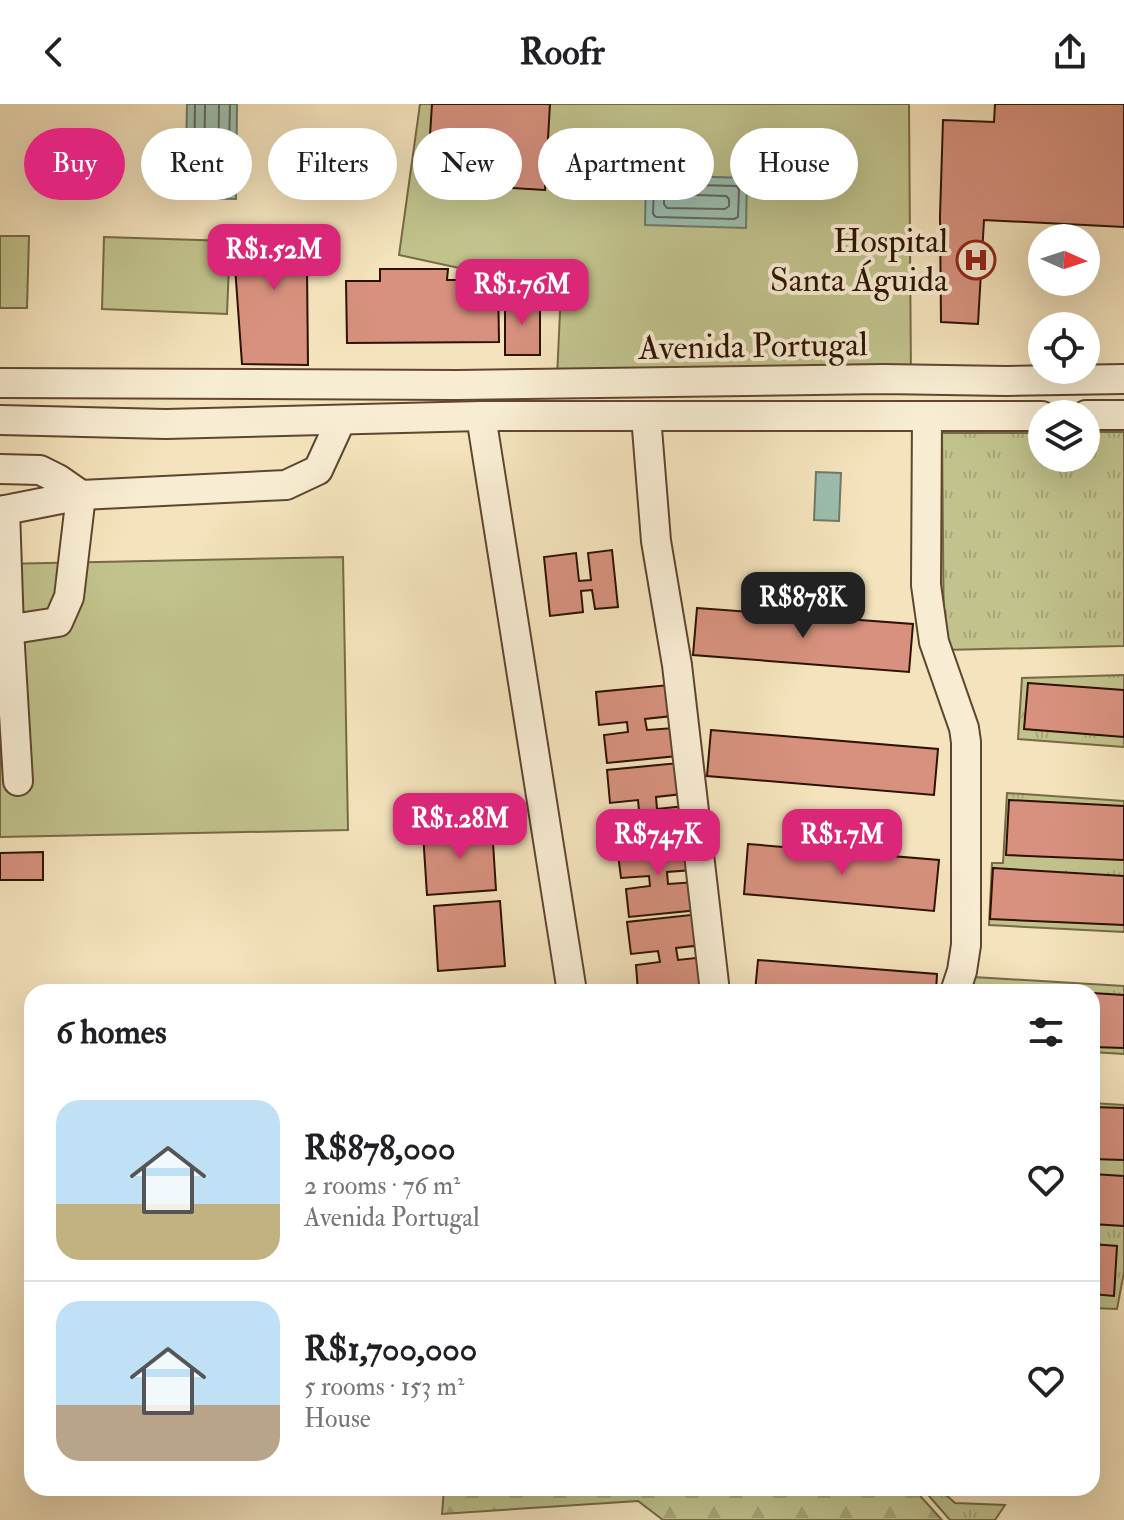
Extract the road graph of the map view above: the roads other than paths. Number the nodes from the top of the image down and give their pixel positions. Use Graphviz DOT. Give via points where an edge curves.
graph roads {
  1 [pos="1124,379"];
  2 [pos="0,383"];
  3 [pos="1100,415"];
  4 [pos="1124,415"];
  5 [pos="481,416"];
  6 [pos="646,416"];
  7 [pos="927,416"];
  8 [pos="1028,416"];
  9 [pos="0,420"];
  10 [pos="341,420"];
  11 [pos="0,469"];
  12 [pos="81,495"];
  13 [pos="3,510"];
  14 [pos="4,631"];
  15 [pos="18,781"];
  16 [pos="571,984"];
  17 [pos="714,984"];
  18 [pos="957,984"];
  1 -- 2 [label="street, Avenida Portugal"];
  3 -- 4 [label="street"];
  5 -- 6 [label="street, Avenida Portugal"];
  5 -- 10 [label="street, Avenida Portugal"];
  5 -- 16 [label="street"];
  6 -- 7 [label="street, Avenida Portugal"];
  6 -- 17 [label="street" via="656,541 677,665"];
  7 -- 8 [label="street, Avenida Portugal"];
  7 -- 18 [label="street" via="926,585 934,642 966,742 966,954"];
  9 -- 10 [label="street, Avenida Portugal"];
  10 -- 12 [label="street" via="318,470 286,485"];
  11 -- 12 [label="street" via="40,470"];
  12 -- 13 [label="street"];
  12 -- 14 [label="street" via="69,597 58,622"];
  13 -- 14 [label="street"];
  14 -- 15 [label="street"];
}
